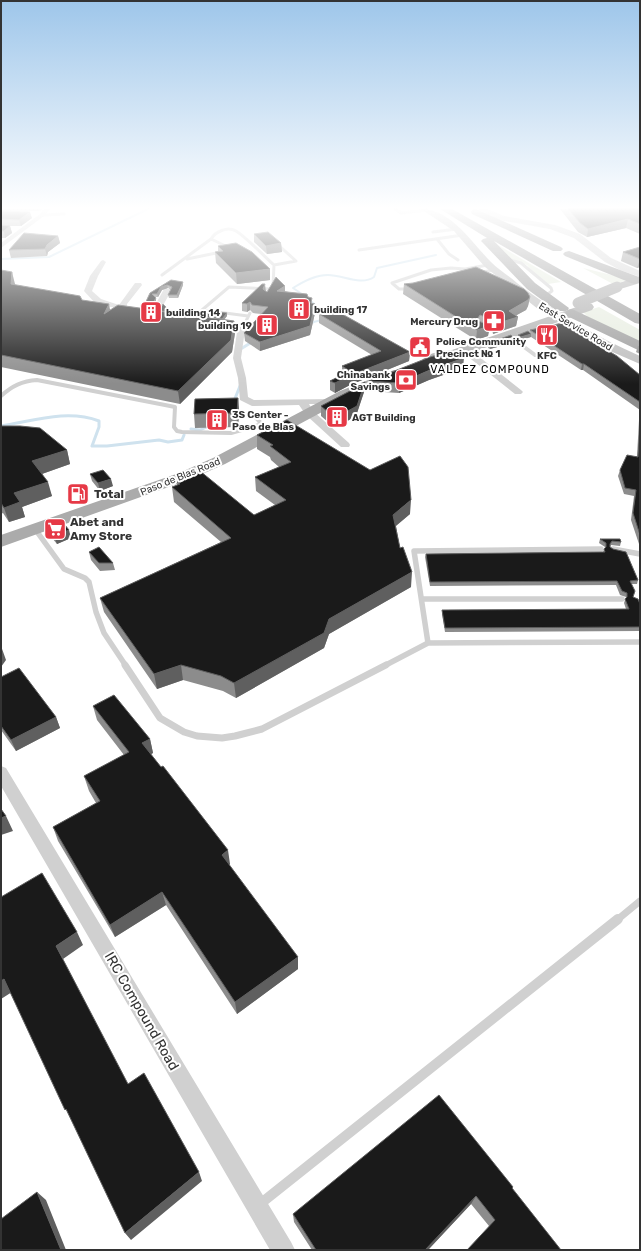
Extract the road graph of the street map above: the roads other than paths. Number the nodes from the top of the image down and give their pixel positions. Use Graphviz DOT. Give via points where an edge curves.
graph roads {
  1 [pos="100,267"];
  2 [pos="173,267"];
  3 [pos="274,267"];
  4 [pos="512,267"];
  5 [pos="548,267"];
  6 [pos="570,267"];
  7 [pos="605,267"];
  8 [pos="622,267"];
  9 [pos="491,268"];
  10 [pos="267,269"];
  11 [pos="273,272"];
  12 [pos="475,273"];
  13 [pos="162,275"];
  14 [pos="639,280"];
  15 [pos="138,285"];
  16 [pos="412,289"];
  17 [pos="167,291"];
  18 [pos="640,307"];
  19 [pos="568,310"];
  20 [pos="120,311"];
  21 [pos="152,318"];
  22 [pos="163,319"];
  23 [pos="640,320"];
  24 [pos="210,325"];
  25 [pos="241,330"];
  26 [pos="606,331"];
  27 [pos="508,335"];
  28 [pos="588,335"];
  29 [pos="465,350"];
  30 [pos="441,355"];
  31 [pos="535,355"];
  32 [pos="638,358"];
  33 [pos="420,364"];
  34 [pos="405,369"];
  35 [pos="518,392"];
  36 [pos="1,396"];
  37 [pos="306,407"];
  38 [pos="252,414"];
  39 [pos="345,445"];
  40 [pos="35,529"];
  41 [pos="1,541"];
  42 [pos="601,549"];
  43 [pos="613,549"];
  44 [pos="640,554"];
  45 [pos="422,599"];
  46 [pos="622,599"];
  47 [pos="640,642"];
  48 [pos="428,643"];
  49 [pos="1,772"];
  50 [pos="640,901"];
  51 [pos="257,1206"];
  52 [pos="282,1250"];
  1 -- 20 [label="street" via="88,291 98,301"];
  2 -- 13 [label="lane"];
  3 -- 11 [label="lane"];
  4 -- 19 [label="highway" via="531,286"];
  5 -- 23 [label="highway"];
  6 -- 18 [label="highway"];
  7 -- 14 [label="highway"];
  8 -- 14 [label="street"];
  9 -- 12 [label="lane"];
  9 -- 16 [label="lane" via="431,270 392,283 399,289"];
  9 -- 19 [label="main road, East Service Road"];
  10 -- 11 [label="lane"];
  11 -- 25 [label="lane" via="275,280 270,291 229,287 202,310 249,315"];
  14 -- 19 [label="main road"];
  15 -- 20 [label="street"];
  17 -- 21 [label="street"];
  19 -- 26 [label="highway"];
  19 -- 27 [label="main road"];
  19 -- 28 [label="main road, East Service Road"];
  19 -- 30 [label="main road" via="451,348"];
  20 -- 21 [label="street"];
  21 -- 22 [label="street"];
  24 -- 25 [label="street"];
  25 -- 37 [label="street" via="237,358 243,398 252,403"];
  26 -- 28 [label="main road" via="594,331"];
  26 -- 32 [label="highway"];
  27 -- 29 [label="main road"];
  27 -- 31 [label="lane"];
  28 -- 32 [label="main road, East Service Road"];
  29 -- 30 [label="main road"];
  29 -- 35 [label="street"];
  30 -- 33 [label="main road"];
  34 -- 37 [label="main road, Paso de Blas Road" via="332,401"];
  36 -- 38 [label="lane" via="18,382 37,380 165,405 175,407 174,427 182,432 231,433 259,424 258,418"];
  37 -- 39 [label="street"];
  37 -- 40 [label="main road, Paso de Blas Road" via="219,462"];
  40 -- 41 [label="main road, Paso de Blas Road"];
  40 -- 48 [label="lane" via="64,569 89,582 104,633 160,718 172,728 187,735 212,738 240,736 262,729"];
  42 -- 45 [label="lane" via="414,551"];
  43 -- 44 [label="lane"];
  45 -- 46 [label="lane"];
  45 -- 48 [label="lane"];
  47 -- 48 [label="lane"];
  49 -- 51 [label="street, IRC Compound Road"];
  50 -- 51 [label="lane"];
  51 -- 52 [label="street, IRC Compound Road"];
}
